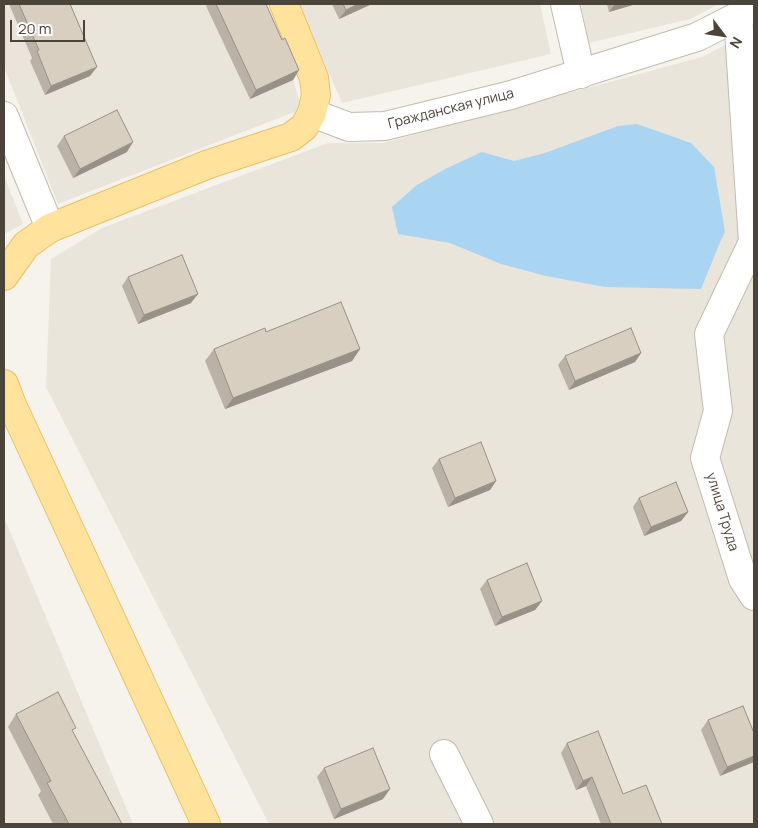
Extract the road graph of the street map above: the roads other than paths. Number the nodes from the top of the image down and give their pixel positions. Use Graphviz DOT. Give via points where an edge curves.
graph roads {
  1 [pos="284,4"];
  2 [pos="565,4"];
  3 [pos="746,12"];
  4 [pos="581,74"];
  5 [pos="312,113"];
  6 [pos="4,116"];
  7 [pos="50,228"];
  8 [pos="4,276"];
  9 [pos="4,384"];
  10 [pos="754,596"];
  11 [pos="444,754"];
  12 [pos="206,824"];
  13 [pos="479,824"];
  1 -- 5 [label="main road" via="314,78 316,95"];
  2 -- 4 [label="street"];
  3 -- 4 [label="street, Гражданская улица" via="697,38"];
  3 -- 10 [label="street, улица Труда" via="754,242 709,334 718,411 706,458 743,579"];
  4 -- 5 [label="street, Гражданская улица" via="385,126 350,127"];
  5 -- 7 [label="main road" via="304,127 291,137 209,164"];
  6 -- 7 [label="street"];
  7 -- 8 [label="main road" via="26,245"];
  9 -- 12 [label="main road"];
  11 -- 13 [label="street"];
}
